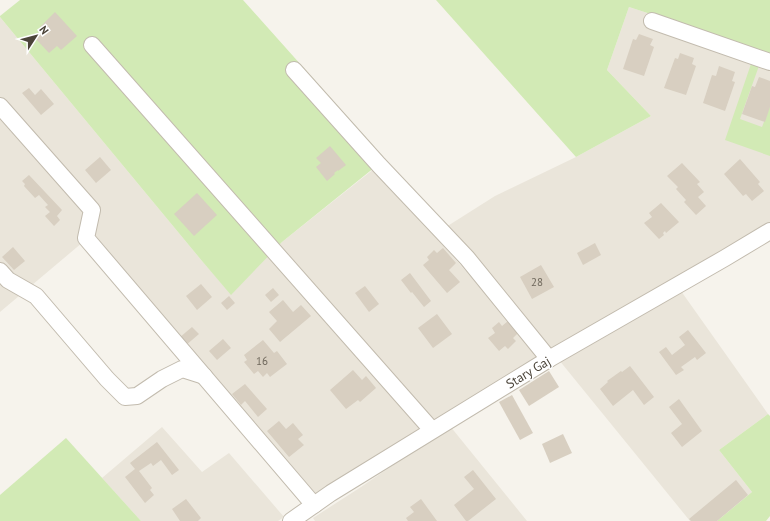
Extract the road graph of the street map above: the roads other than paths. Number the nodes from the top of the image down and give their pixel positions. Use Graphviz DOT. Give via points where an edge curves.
graph roads {
  1 [pos="652,21"];
  2 [pos="92,45"];
  3 [pos="770,62"];
  4 [pos="294,70"];
  5 [pos="0,106"];
  6 [pos="770,232"];
  7 [pos="0,271"];
  8 [pos="549,359"];
  9 [pos="204,376"];
  10 [pos="432,430"];
  11 [pos="314,505"];
  12 [pos="291,521"];
  1 -- 3 [label="street"];
  2 -- 10 [label="street"];
  4 -- 8 [label="street" via="467,258"];
  5 -- 9 [label="street" via="92,210 86,238"];
  6 -- 8 [label="street, Stary Gaj"];
  7 -- 9 [label="street" via="8,280 36,296 125,397 137,396 182,369"];
  8 -- 10 [label="street, Stary Gaj"];
  9 -- 11 [label="street"];
  10 -- 11 [label="street, Stary Gaj"];
  11 -- 12 [label="street, Stary Gaj"];
}
